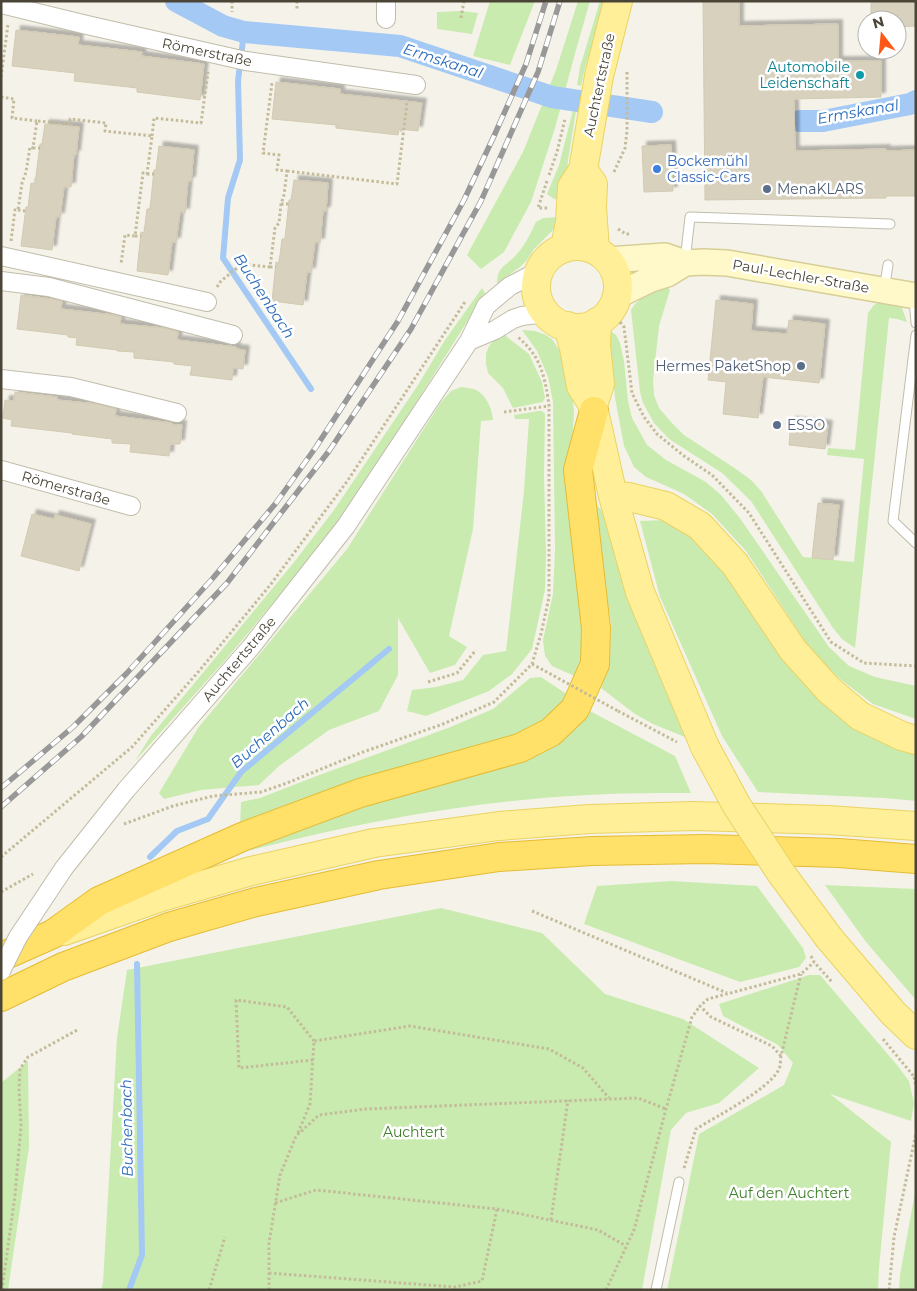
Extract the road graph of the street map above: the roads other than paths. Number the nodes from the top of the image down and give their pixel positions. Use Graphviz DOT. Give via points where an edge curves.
graph roads {
  1 [pos="618,1"];
  2 [pos="6,5"];
  3 [pos="416,85"];
  4 [pos="583,170"];
  5 [pos="890,224"];
  6 [pos="565,248"];
  7 [pos="602,255"];
  8 [pos="5,256"];
  9 [pos="685,263"];
  10 [pos="888,265"];
  11 [pos="539,271"];
  12 [pos="1,281"];
  13 [pos="884,290"];
  14 [pos="915,296"];
  15 [pos="207,302"];
  16 [pos="608,310"];
  17 [pos="557,320"];
  18 [pos="916,323"];
  19 [pos="233,335"];
  20 [pos="916,335"];
  21 [pos="469,341"];
  22 [pos="1,379"];
  23 [pos="593,408"];
  24 [pos="177,414"];
  25 [pos="1,470"];
  26 [pos="613,496"];
  27 [pos="131,506"];
  28 [pos="916,543"];
  29 [pos="916,740"];
  30 [pos="916,826"];
  31 [pos="916,859"];
  32 [pos="53,934"];
  33 [pos="1,957"];
  34 [pos="1,971"];
  35 [pos="1,997"];
  36 [pos="916,1035"];
  37 [pos="679,1182"];
  38 [pos="656,1290"];
  1 -- 4 [label="main road, Auchtertstraße" via="599,76 579,117"];
  2 -- 3 [label="street, Römerstraße" via="239,60"];
  4 -- 6 [label="main road, Auchtertstraße" via="572,187"];
  4 -- 7 [label="main road" via="593,184 592,207"];
  5 -- 9 [label="lane" via="690,217"];
  6 -- 7 [label="main road" via="580,246"];
  6 -- 11 [label="main road" via="550,256"];
  7 -- 9 [label="street, Paul-Lechler-Straße" via="665,256"];
  7 -- 16 [label="main road" via="615,271 618,284"];
  8 -- 15 [label="street"];
  9 -- 13 [label="street, Paul-Lechler-Straße" via="726,263"];
  9 -- 16 [label="street, Paul-Lechler-Straße" via="652,279"];
  10 -- 13 [label="lane"];
  11 -- 17 [label="main road" via="537,296 542,308"];
  11 -- 21 [label="street, Auchtertstraße" via="510,286 486,306"];
  12 -- 19 [label="street" via="49,287"];
  13 -- 14 [label="street, Paul-Lechler-Straße"];
  14 -- 18 [label="lane"];
  16 -- 17 [label="main road" via="586,326"];
  16 -- 23 [label="main road" via="596,345 600,384"];
  17 -- 21 [label="street" via="522,316"];
  17 -- 23 [label="main road" via="574,348 581,386"];
  20 -- 28 [label="lane" via="893,521"];
  21 -- 34 [label="street, Auchtertstraße, bridge" via="346,526 251,648 126,790 64,868 18,937"];
  22 -- 24 [label="street" via="72,387"];
  23 -- 26 [label="main road"];
  23 -- 32 [label="highway" via="578,470 596,628 595,664 575,709 551,732 520,748 360,793 242,837 99,901"];
  25 -- 27 [label="street, Römerstraße"];
  26 -- 29 [label="main road" via="666,506 700,526 735,564 793,650 829,690 860,716"];
  26 -- 36 [label="main road, bridge" via="640,592 693,746 829,938"];
  30 -- 32 [label="main road" via="693,816 498,826 374,843 251,871 161,896"];
  31 -- 35 [label="highway" via="705,849 592,851 499,857 379,875 256,902 169,927 63,968"];
  32 -- 33 [label="highway"];
  37 -- 38 [label="lane"];
}
